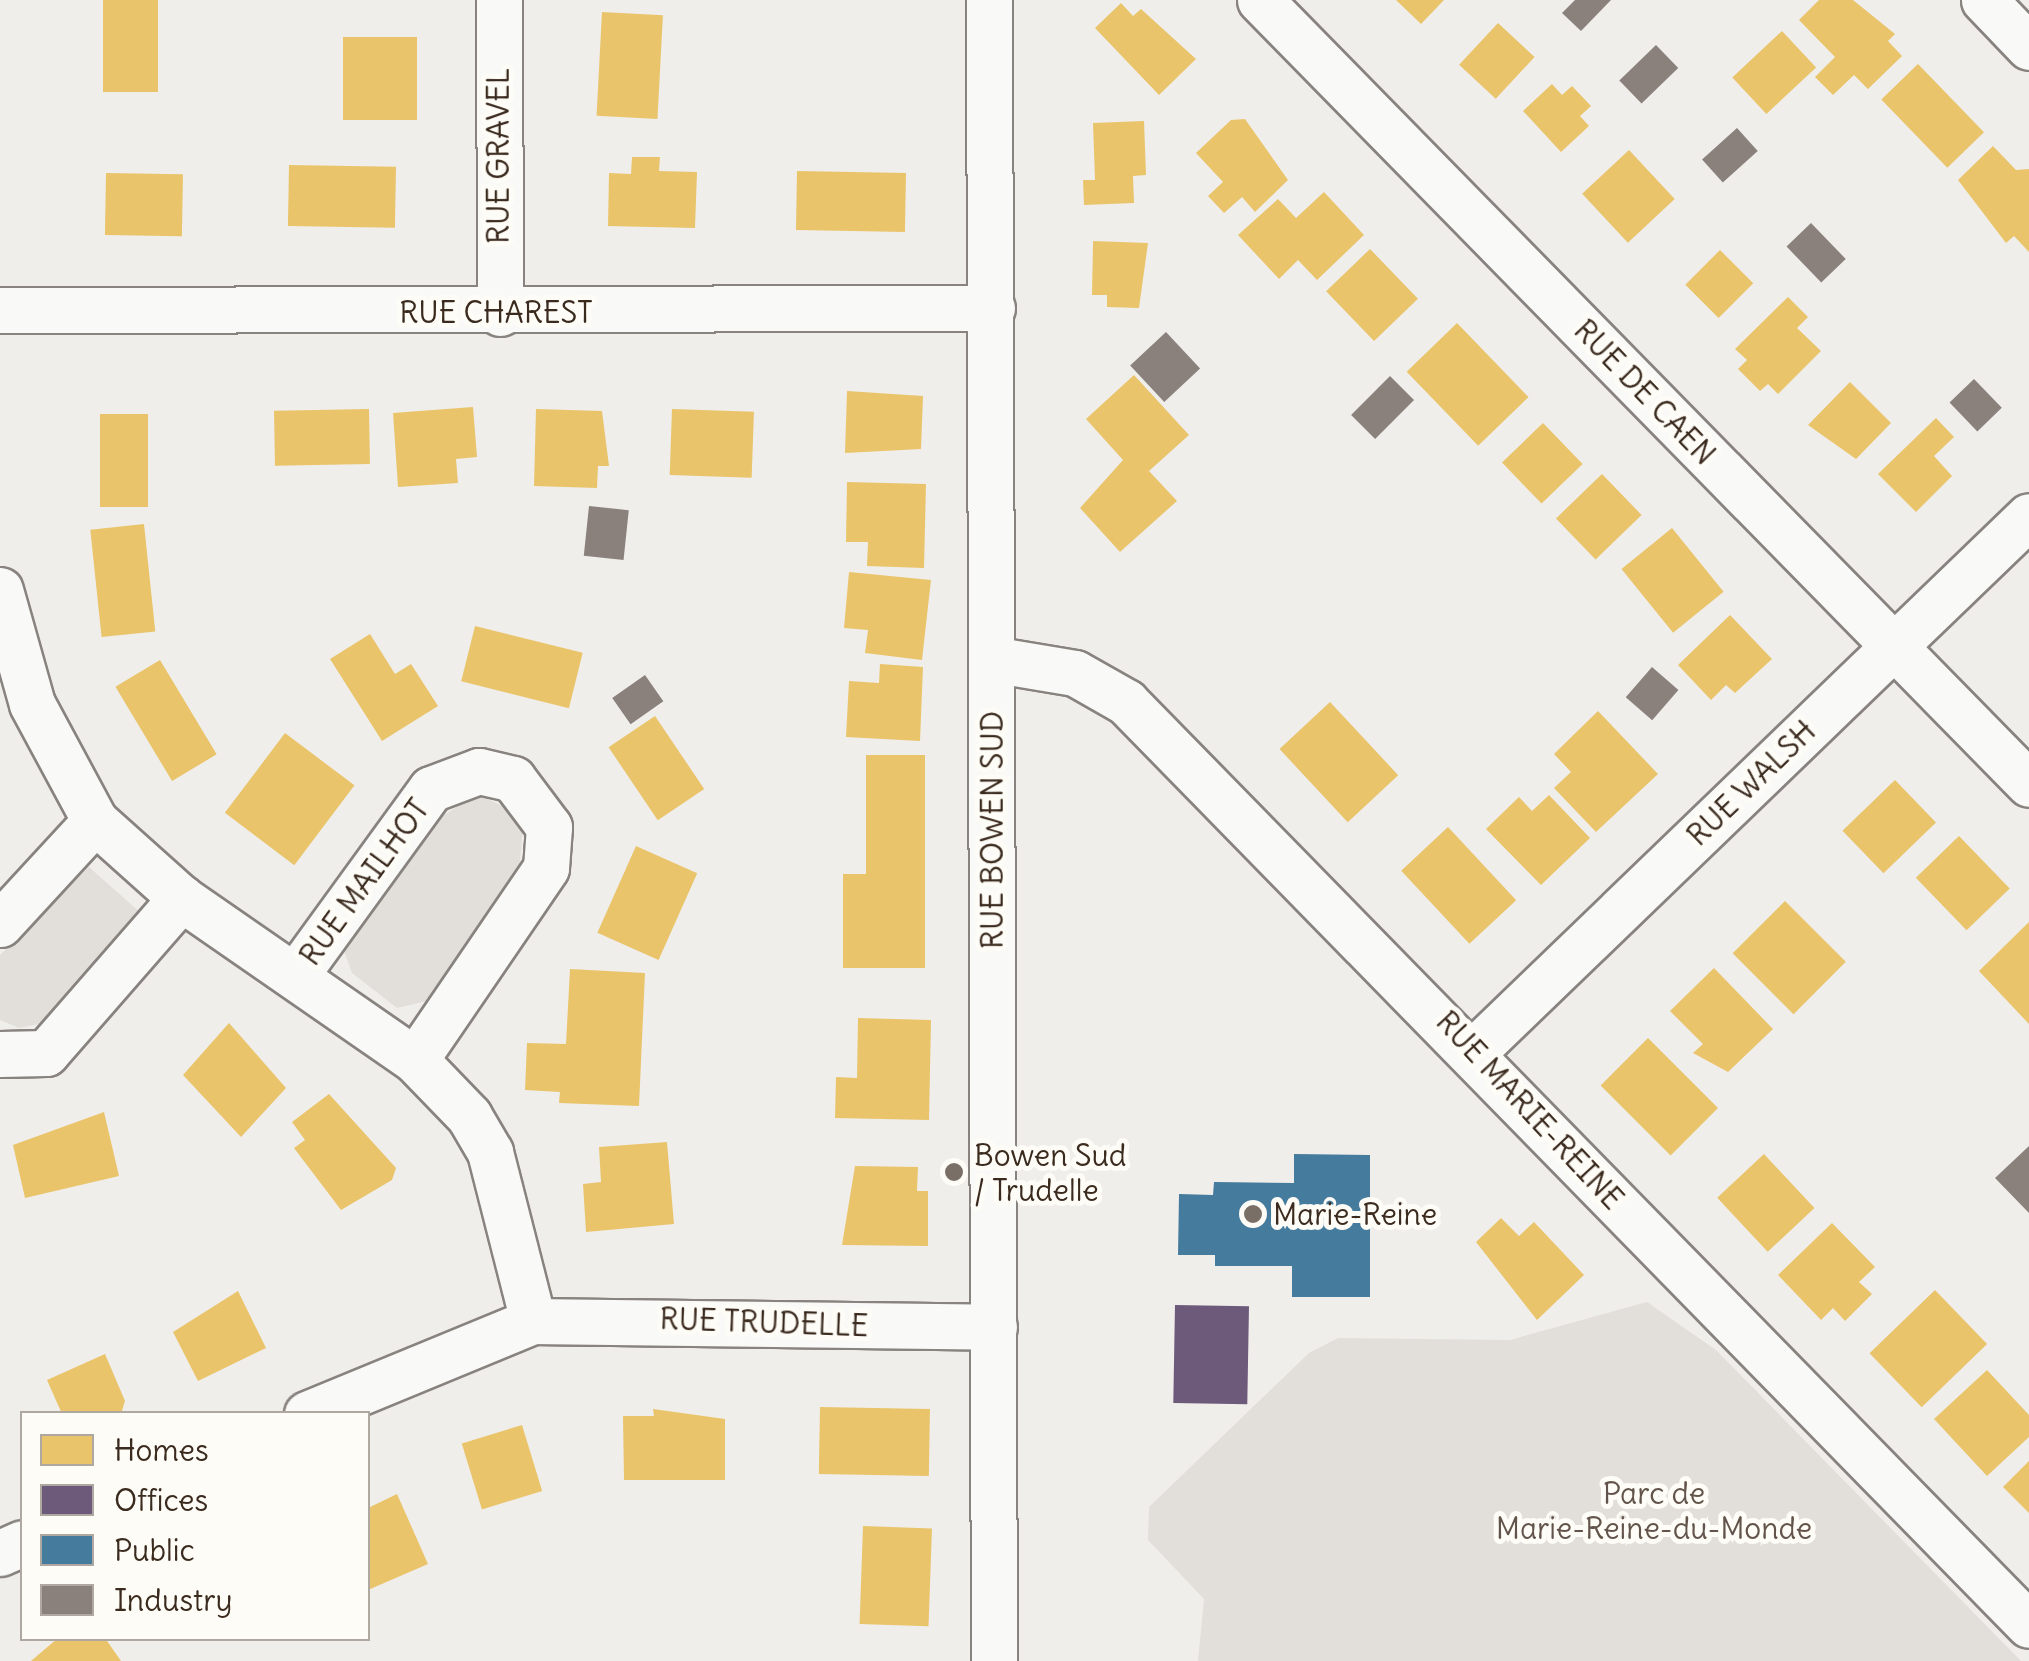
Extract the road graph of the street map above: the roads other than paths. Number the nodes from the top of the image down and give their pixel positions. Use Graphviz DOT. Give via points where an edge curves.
graph roads {
  1 [pos="499,0"];
  2 [pos="989,0"];
  3 [pos="1260,0"];
  4 [pos="1984,0"];
  5 [pos="2029,48"];
  6 [pos="992,308"];
  7 [pos="0,310"];
  8 [pos="500,312"];
  9 [pos="2029,516"];
  10 [pos="0,590"];
  11 [pos="1892,645"];
  12 [pos="991,659"];
  13 [pos="2029,784"];
  14 [pos="94,821"];
  15 [pos="181,898"];
  16 [pos="0,924"];
  17 [pos="294,976"];
  18 [pos="1474,1052"];
  19 [pos="0,1054"];
  20 [pos="415,1060"];
  21 [pos="534,1321"];
  22 [pos="994,1327"];
  23 [pos="314,1411"];
  24 [pos="2029,1625"];
  25 [pos="994,1661"];
  1 -- 8 [label="street, RUE GRAVEL"];
  2 -- 6 [label="street, RUE BOWEN SUD"];
  3 -- 11 [label="street, RUE DE CAEN"];
  4 -- 5 [label="street"];
  6 -- 8 [label="street, RUE CHAREST"];
  6 -- 12 [label="street, RUE BOWEN SUD"];
  7 -- 8 [label="street, RUE CHAREST"];
  9 -- 11 [label="street, RUE WALSH"];
  10 -- 14 [label="street, RUE MAILHOT" via="32,704"];
  11 -- 13 [label="street, RUE DE CAEN"];
  11 -- 18 [label="street, RUE WALSH"];
  12 -- 18 [label="street, RUE MARIE-REINE" via="1075,673 1126,702"];
  12 -- 22 [label="street, RUE BOWEN SUD"];
  14 -- 15 [label="street, RUE MAILHOT"];
  14 -- 16 [label="street"];
  15 -- 17 [label="street, RUE MAILHOT"];
  15 -- 19 [label="street" via="46,1053"];
  17 -- 20 [label="street, RUE MAILHOT"];
  17 -- 20 [label="street, RUE MAILHOT" via="431,789 479,771 513,780 549,827 546,868"];
  18 -- 24 [label="street, RUE MARIE-REINE"];
  20 -- 21 [label="street, RUE MAILHOT" via="490,1152"];
  21 -- 22 [label="street, RUE TRUDELLE"];
  21 -- 23 [label="street"];
  22 -- 25 [label="street, RUE BOWEN SUD"];
}
